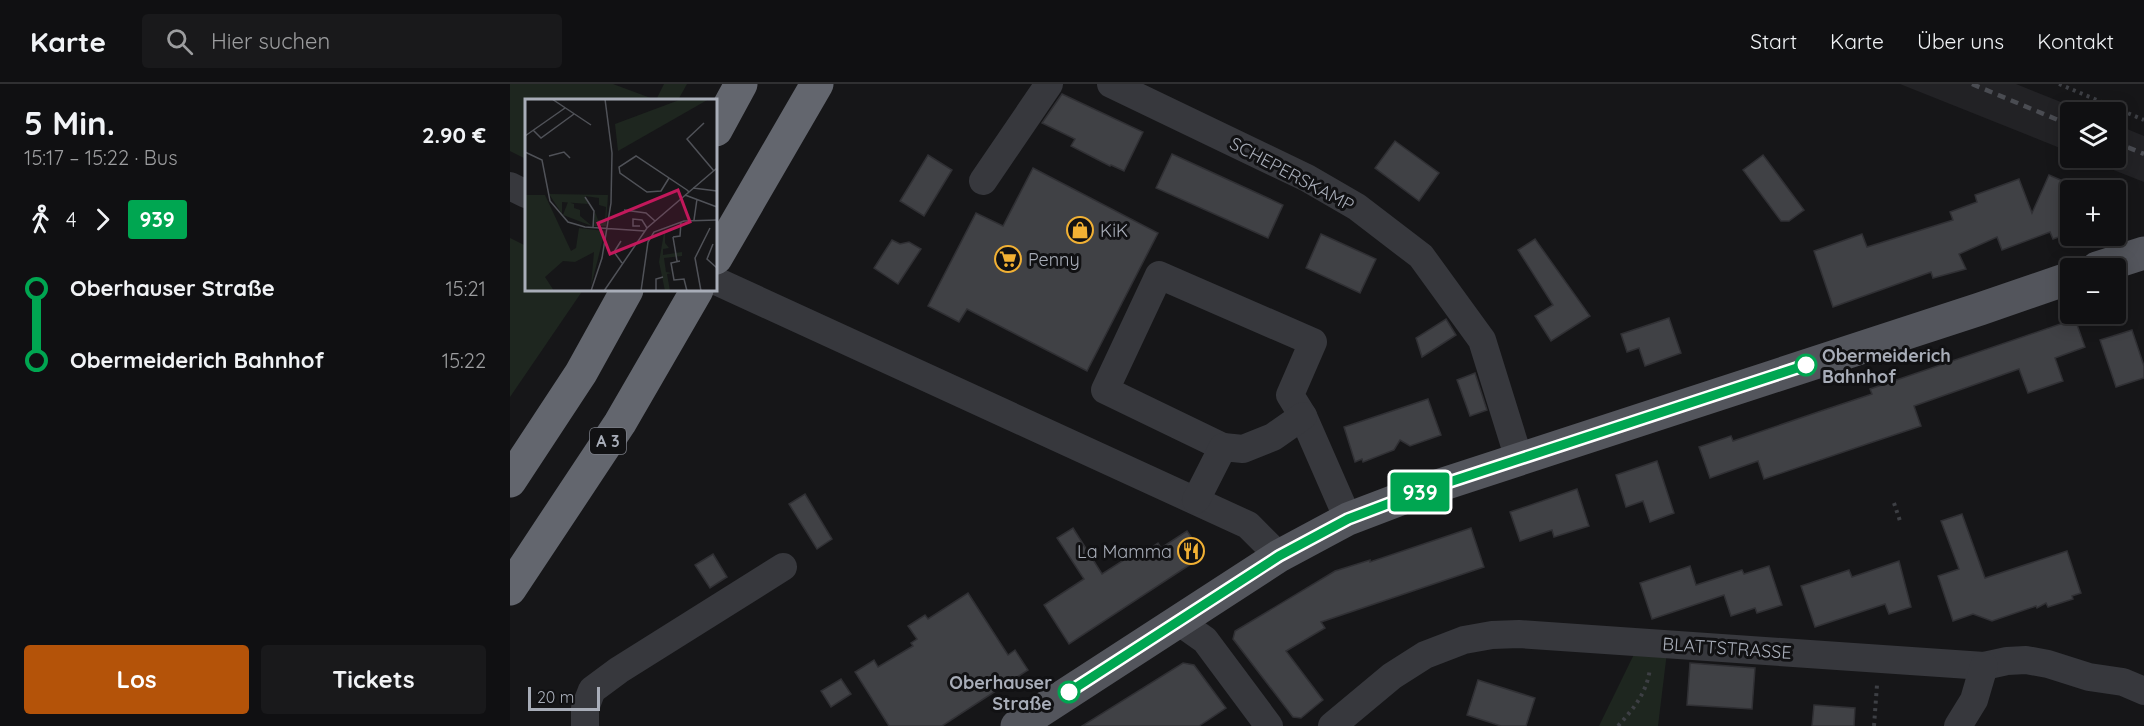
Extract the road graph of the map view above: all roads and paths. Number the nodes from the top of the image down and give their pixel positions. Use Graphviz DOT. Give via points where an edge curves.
graph roads {
  1 [pos="741,84"];
  2 [pos="817,84"];
  3 [pos="1048,84"];
  4 [pos="1111,84"];
  5 [pos="2059,84"];
  6 [pos="2144,120"];
  7 [pos="717,128"];
  8 [pos="983,181"];
  9 [pos="510,186"];
  10 [pos="525,194"];
  11 [pos="2144,253"];
  12 [pos="717,256"];
  13 [pos="2126,259"];
  14 [pos="717,281"];
  15 [pos="2060,281"];
  16 [pos="626,291"];
  17 [pos="696,291"];
  18 [pos="1303,416"];
  19 [pos="1223,447"];
  20 [pos="1519,459"];
  21 [pos="510,481"];
  22 [pos="1196,500"];
  23 [pos="1894,503"];
  24 [pos="1348,519"];
  25 [pos="1900,521"];
  26 [pos="1279,556"];
  27 [pos="783,567"];
  28 [pos="510,589"];
  29 [pos="1178,621"];
  30 [pos="1651,643"];
  31 [pos="1880,659"];
  32 [pos="1984,666"];
  33 [pos="2144,692"];
  34 [pos="585,726"];
  35 [pos="1017,726"];
  36 [pos="1269,726"];
  37 [pos="1332,726"];
  38 [pos="1618,726"];
  39 [pos="1874,726"];
  40 [pos="1958,726"];
  1 -- 7 [label="highway"];
  2 -- 12 [label="highway"];
  3 -- 8 [label="street"];
  4 -- 20 [label="street, SCHEPERSKAMP" via="1306,178 1357,207 1420,256 1482,340"];
  5 -- 6 [label="path"];
  9 -- 10 [label="street"];
  11 -- 13 [label="main road"];
  14 -- 22 [label="street"];
  15 -- 20 [label="main road"];
  16 -- 21 [label="highway" via="581,373"];
  17 -- 28 [label="highway, A 3" via="620,423"];
  18 -- 19 [label="street" via="1274,437 1243,449"];
  18 -- 19 [label="street" via="1290,395 1313,342 1159,275 1105,390"];
  18 -- 24 [label="street"];
  19 -- 22 [label="street"];
  20 -- 24 [label="main road"];
  22 -- 26 [label="street" via="1248,525"];
  23 -- 25 [label="path"];
  24 -- 26 [label="main road"];
  26 -- 29 [label="main road"];
  27 -- 34 [label="street" via="592,690 585,708"];
  29 -- 35 [label="main road"];
  29 -- 36 [label="street" via="1205,640"];
  30 -- 31 [label="street, BLATTSTRASSE"];
  30 -- 37 [label="street, BLATTSTRASSE" via="1519,634 1464,640 1437,649 1408,666"];
  30 -- 38 [label="path" via="1644,693"];
  31 -- 32 [label="street, BLATTSTRASSE"];
  31 -- 39 [label="path"];
  32 -- 33 [label="street, BLATTSTRASSE" via="2026,660 2123,682"];
  32 -- 40 [label="street" via="1974,700"];
}
